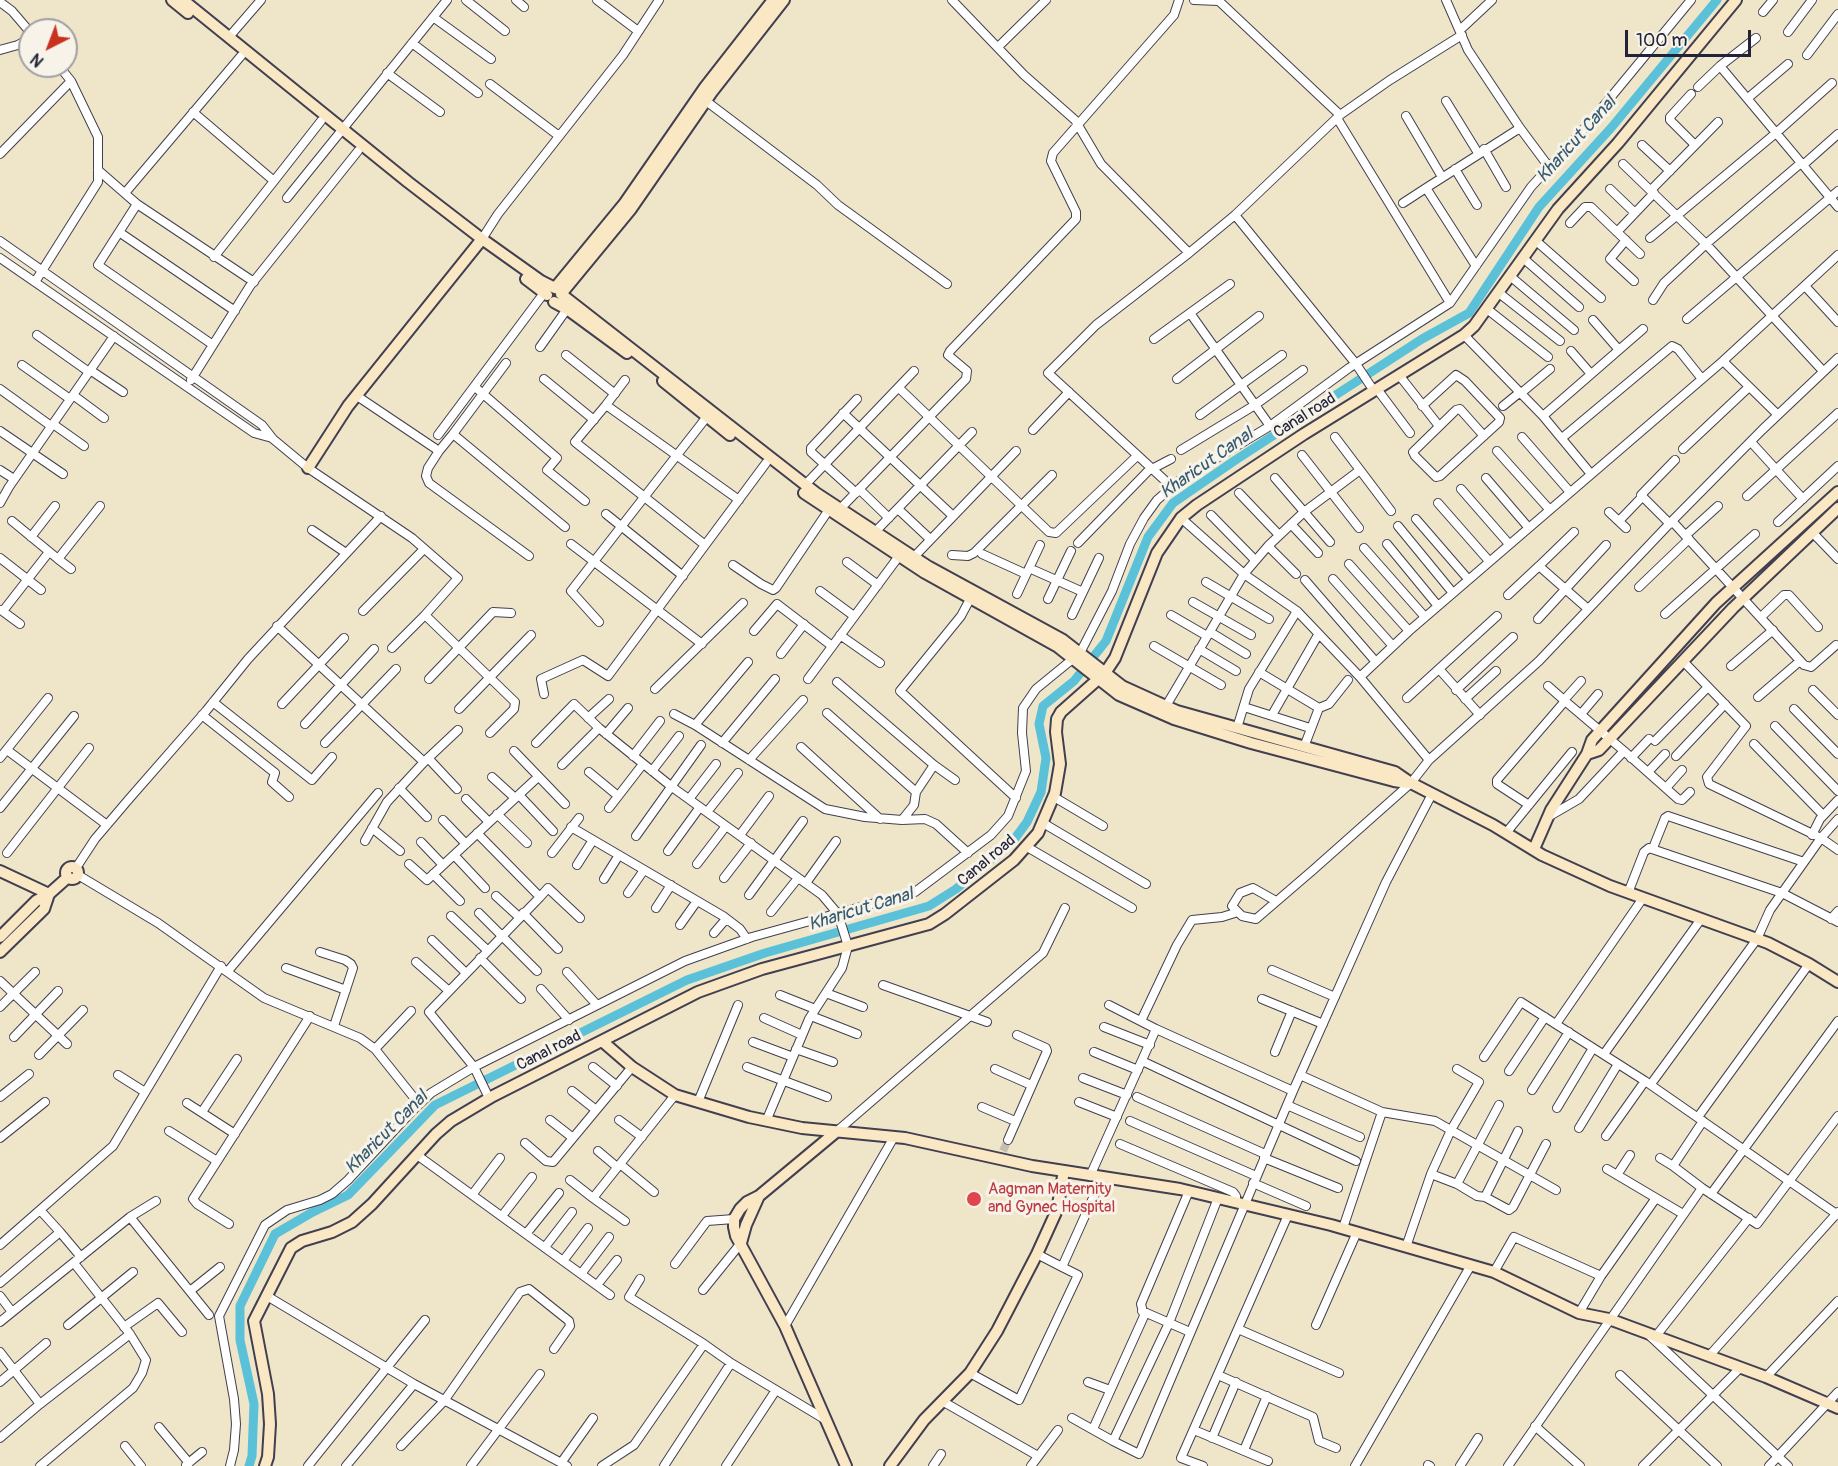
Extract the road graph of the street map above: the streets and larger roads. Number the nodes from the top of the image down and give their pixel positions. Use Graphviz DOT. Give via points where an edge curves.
graph roads {
  1 [pos="172,0"];
  2 [pos="183,0"];
  3 [pos="261,0"];
  4 [pos="447,0"];
  5 [pos="466,0"];
  6 [pos="516,0"];
  7 [pos="597,0"];
  8 [pos="659,0"];
  9 [pos="773,0"];
  10 [pos="784,0"];
  11 [pos="952,0"];
  12 [pos="1046,0"];
  13 [pos="1179,0"];
  14 [pos="1194,0"];
  15 [pos="1446,0"];
  16 [pos="1492,0"];
  17 [pos="1691,0"];
  18 [pos="1736,0"];
  19 [pos="1773,0"];
  20 [pos="1812,0"];
  21 [pos="1219,1"];
  22 [pos="0,2"];
  23 [pos="524,7"];
  24 [pos="1763,12"];
  25 [pos="1838,14"];
  26 [pos="433,17"];
  27 [pos="18,18"];
  28 [pos="505,31"];
  29 [pos="638,31"];
  30 [pos="1788,32"];
  31 [pos="1461,33"];
  32 [pos="1756,38"];
  33 [pos="232,43"];
  34 [pos="411,43"];
  35 [pos="18,45"];
  36 [pos="998,47"];
  37 [pos="0,50"];
  38 [pos="1807,55"];
  39 [pos="241,56"];
  40 [pos="491,59"];
  41 [pos="1788,64"];
  42 [pos="1720,66"];
  43 [pos="387,74"];
  44 [pos="69,78"];
  45 [pos="72,81"];
  46 [pos="1832,83"];
  47 [pos="490,84"];
  48 [pos="1698,87"];
  49 [pos="478,93"];
  50 [pos="1691,94"];
  51 [pos="1748,98"];
  52 [pos="706,101"];
  53 [pos="1446,101"];
  54 [pos="194,112"];
  55 [pos="440,112"];
  56 [pos="1406,116"];
  57 [pos="1339,117"];
  58 [pos="321,121"];
  59 [pos="1718,122"];
  60 [pos="1077,124"];
  61 [pos="1520,128"];
  62 [pos="339,131"];
  63 [pos="1776,133"];
  64 [pos="1838,134"];
  65 [pos="559,136"];
  66 [pos="1642,145"];
  67 [pos="1695,145"];
  68 [pos="358,151"];
  69 [pos="1481,151"];
  70 [pos="0,154"];
  71 [pos="1623,164"];
  72 [pos="1802,164"];
  73 [pos="1549,167"];
  74 [pos="1455,169"];
  75 [pos="98,170"];
  76 [pos="1670,171"];
  77 [pos="1442,177"];
  78 [pos="274,181"];
  79 [pos="1506,187"];
  80 [pos="1426,188"];
  81 [pos="1610,189"];
  82 [pos="1652,191"];
  83 [pos="1838,191"];
  84 [pos="125,193"];
  85 [pos="1830,197"];
  86 [pos="287,198"];
  87 [pos="1403,203"];
  88 [pos="137,204"];
  89 [pos="1477,205"];
  90 [pos="1838,207"];
  91 [pos="1635,213"];
  92 [pos="1234,215"];
  93 [pos="1676,215"];
  94 [pos="1570,223"];
  95 [pos="119,232"];
  96 [pos="1617,232"];
  97 [pos="1650,238"];
  98 [pos="1535,240"];
  99 [pos="1626,240"];
  100 [pos="0,241"];
  101 [pos="481,241"];
  102 [pos="1706,244"];
  103 [pos="1189,253"];
  104 [pos="1640,254"];
  105 [pos="1838,255"];
  106 [pos="214,257"];
  107 [pos="0,258"];
  108 [pos="1523,258"];
  109 [pos="1476,266"];
  110 [pos="42,271"];
  111 [pos="1510,276"];
  112 [pos="1736,277"];
  113 [pos="1634,281"];
  114 [pos="35,282"];
  115 [pos="254,282"];
  116 [pos="947,284"];
  117 [pos="1230,284"];
  118 [pos="1805,286"];
  119 [pos="1499,293"];
  120 [pos="552,294"];
  121 [pos="1601,298"];
  122 [pos="1653,300"];
  123 [pos="1450,303"];
  124 [pos="1579,307"];
  125 [pos="567,309"];
  126 [pos="1487,309"];
  127 [pos="235,311"];
  128 [pos="1190,314"];
  129 [pos="1259,316"];
  130 [pos="1772,316"];
  131 [pos="1687,319"];
  132 [pos="1593,320"];
  133 [pos="1838,322"];
  134 [pos="1643,329"];
  135 [pos="1574,330"];
  136 [pos="37,335"];
  137 [pos="1464,335"];
  138 [pos="114,336"];
  139 [pos="1154,339"];
  140 [pos="1560,341"];
  141 [pos="213,345"];
  142 [pos="540,346"];
  143 [pos="1216,350"];
  144 [pos="1619,350"];
  145 [pos="1572,351"];
  146 [pos="566,355"];
  147 [pos="1282,355"];
  148 [pos="1548,357"];
  149 [pos="1838,358"];
  150 [pos="1723,362"];
  151 [pos="506,363"];
  152 [pos="22,364"];
  153 [pos="1356,364"];
  154 [pos="1550,369"];
  155 [pos="1303,370"];
  156 [pos="89,371"];
  157 [pos="914,371"];
  158 [pos="1823,371"];
  159 [pos="1591,374"];
  160 [pos="1399,375"];
  161 [pos="193,377"];
  162 [pos="544,379"];
  163 [pos="1177,379"];
  164 [pos="1702,379"];
  165 [pos="625,380"];
  166 [pos="1241,385"];
  167 [pos="187,387"];
  168 [pos="475,387"];
  169 [pos="1749,387"];
  170 [pos="899,388"];
  171 [pos="0,390"];
  172 [pos="1375,390"];
  173 [pos="123,392"];
  174 [pos="1069,392"];
  175 [pos="1520,393"];
  176 [pos="483,394"];
  177 [pos="615,394"];
  178 [pos="357,396"];
  179 [pos="71,397"];
  180 [pos="857,399"];
  181 [pos="606,405"];
  182 [pos="1255,405"];
  183 [pos="1422,406"];
  184 [pos="1503,406"];
  185 [pos="843,413"];
  186 [pos="1838,413"];
  187 [pos="709,414"];
  188 [pos="1778,415"];
  189 [pos="930,416"];
  190 [pos="1200,416"];
  191 [pos="1543,416"];
  192 [pos="104,418"];
  193 [pos="594,420"];
  194 [pos="52,425"];
  195 [pos="1270,426"];
  196 [pos="1439,426"];
  197 [pos="859,429"];
  198 [pos="0,430"];
  199 [pos="1033,430"];
  200 [pos="972,432"];
  201 [pos="1410,433"];
  202 [pos="453,434"];
  203 [pos="438,435"];
  204 [pos="1484,436"];
  205 [pos="1335,437"];
  206 [pos="1522,437"];
  207 [pos="1562,438"];
  208 [pos="273,439"];
  209 [pos="1751,442"];
  210 [pos="959,444"];
  211 [pos="84,446"];
  212 [pos="1683,449"];
  213 [pos="1181,450"];
  214 [pos="439,451"];
  215 [pos="1016,451"];
  216 [pos="1497,451"];
  217 [pos="32,453"];
  218 [pos="1302,455"];
  219 [pos="677,456"];
  220 [pos="1137,456"];
  221 [pos="889,457"];
  222 [pos="1171,459"];
  223 [pos="1675,460"];
  224 [pos="766,463"];
  225 [pos="825,465"];
  226 [pos="1838,466"];
  227 [pos="308,468"];
  228 [pos="1152,469"];
  229 [pos="0,470"];
  230 [pos="1360,470"];
  231 [pos="1776,470"];
  232 [pos="63,474"];
  233 [pos="1591,474"];
  234 [pos="1053,475"];
  235 [pos="992,476"];
  236 [pos="1275,478"];
  237 [pos="1486,478"];
  238 [pos="14,479"];
  239 [pos="805,485"];
  240 [pos="920,486"];
  241 [pos="1172,487"];
  242 [pos="1461,489"];
  243 [pos="857,491"];
  244 [pos="1331,492"];
  245 [pos="1570,492"];
  246 [pos="1838,492"];
  247 [pos="1239,493"];
  248 [pos="1748,496"];
  249 [pos="1642,497"];
  250 [pos="644,498"];
  251 [pos="1803,499"];
  252 [pos="739,500"];
  253 [pos="585,501"];
  254 [pos="0,503"];
  255 [pos="1438,503"];
  256 [pos="55,506"];
  257 [pos="100,506"];
  258 [pos="1718,506"];
  259 [pos="1022,507"];
  260 [pos="1838,508"];
  261 [pos="840,509"];
  262 [pos="898,509"];
  263 [pos="1549,509"];
  264 [pos="828,510"];
  265 [pos="1391,511"];
  266 [pos="1304,512"];
  267 [pos="1609,512"];
  268 [pos="606,514"];
  269 [pos="1211,515"];
  270 [pos="381,516"];
  271 [pos="953,516"];
  272 [pos="889,518"];
  273 [pos="1181,518"];
  274 [pos="1416,519"];
  275 [pos="12,521"];
  276 [pos="1619,521"];
  277 [pos="1671,522"];
  278 [pos="1778,522"];
  279 [pos="1291,524"];
  280 [pos="622,526"];
  281 [pos="1398,526"];
  282 [pos="564,527"];
  283 [pos="1528,527"];
  284 [pos="1359,528"];
  285 [pos="1626,528"];
  286 [pos="312,530"];
  287 [pos="875,532"];
  288 [pos="1574,532"];
  289 [pos="1812,532"];
  290 [pos="1755,534"];
  291 [pos="1279,535"];
  292 [pos="31,537"];
  293 [pos="1688,537"];
  294 [pos="930,539"];
  295 [pos="1330,542"];
  296 [pos="1078,543"];
  297 [pos="571,544"];
  298 [pos="1387,544"];
  299 [pos="1509,544"];
  300 [pos="705,545"];
  301 [pos="1040,545"];
  302 [pos="1606,545"];
  303 [pos="1268,546"];
  304 [pos="1364,548"];
  305 [pos="424,549"];
  306 [pos="1071,550"];
  307 [pos="49,552"];
  308 [pos="1318,552"];
  309 [pos="346,553"];
  310 [pos="982,554"];
  311 [pos="952,555"];
  312 [pos="529,556"];
  313 [pos="906,557"];
  314 [pos="0,558"];
  315 [pos="1099,558"];
  316 [pos="58,559"];
  317 [pos="1838,559"];
  318 [pos="1255,560"];
  319 [pos="594,561"];
  320 [pos="1489,561"];
  321 [pos="847,562"];
  322 [pos="1349,564"];
  323 [pos="733,565"];
  324 [pos="1539,566"];
  325 [pos="71,569"];
  326 [pos="1717,569"];
  327 [pos="1028,571"];
  328 [pos="1244,574"];
  329 [pos="1296,574"];
  330 [pos="683,576"];
  331 [pos="1333,579"];
  332 [pos="1468,579"];
  333 [pos="28,580"];
  334 [pos="1056,580"];
  335 [pos="1305,580"];
  336 [pos="1206,582"];
  337 [pos="878,585"];
  338 [pos="1639,587"];
  339 [pos="1734,587"];
  340 [pos="1565,589"];
  341 [pos="41,590"];
  342 [pos="820,591"];
  343 [pos="1083,592"];
  344 [pos="1453,593"];
  345 [pos="1232,595"];
  346 [pos="1508,595"];
  347 [pos="1048,598"];
  348 [pos="1743,598"];
  349 [pos="970,599"];
  350 [pos="1013,602"];
  351 [pos="1193,602"];
  352 [pos="743,603"];
  353 [pos="1438,606"];
  354 [pos="657,609"];
  355 [pos="1588,609"];
  356 [pos="2,610"];
  357 [pos="363,611"];
  358 [pos="1297,611"];
  359 [pos="511,613"];
  360 [pos="1665,614"];
  361 [pos="425,615"];
  362 [pos="1072,615"];
  363 [pos="1171,615"];
  364 [pos="854,616"];
  365 [pos="1219,616"];
  366 [pos="1497,616"];
  367 [pos="1425,617"];
  368 [pos="1761,617"];
  369 [pos="1269,619"];
  370 [pos="1538,619"];
  371 [pos="599,622"];
  372 [pos="20,624"];
  373 [pos="804,624"];
  374 [pos="277,626"];
  375 [pos="1818,627"];
  376 [pos="1773,630"];
  377 [pos="754,631"];
  378 [pos="1408,631"];
  379 [pos="1208,634"];
  380 [pos="1251,634"];
  381 [pos="531,635"];
  382 [pos="840,635"];
  383 [pos="1318,635"];
  384 [pos="1514,637"];
  385 [pos="344,638"];
  386 [pos="702,644"];
  387 [pos="1392,645"];
  388 [pos="1836,645"];
  389 [pos="458,646"];
  390 [pos="832,646"];
  391 [pos="1154,646"];
  392 [pos="392,648"];
  393 [pos="374,649"];
  394 [pos="1199,650"];
  395 [pos="781,654"];
  396 [pos="1246,654"];
  397 [pos="1078,655"];
  398 [pos="1683,661"];
  399 [pos="1800,661"];
  400 [pos="748,662"];
  401 [pos="1376,662"];
  402 [pos="880,663"];
  403 [pos="319,665"];
  404 [pos="1731,666"];
  405 [pos="1189,667"];
  406 [pos="396,669"];
  407 [pos="1438,669"];
  408 [pos="1496,670"];
  409 [pos="1236,671"];
  410 [pos="1259,672"];
  411 [pos="1100,675"];
  412 [pos="491,676"];
  413 [pos="1360,677"];
  414 [pos="429,679"];
  415 [pos="775,679"];
  416 [pos="808,679"];
  417 [pos="1348,680"];
  418 [pos="1581,681"];
  419 [pos="837,682"];
  420 [pos="340,685"];
  421 [pos="1221,685"];
  422 [pos="1548,686"];
  423 [pos="1708,687"];
  424 [pos="655,689"];
  425 [pos="1286,689"];
  426 [pos="1456,690"];
  427 [pos="1814,690"];
  428 [pos="544,694"];
  429 [pos="1598,694"];
  430 [pos="1758,697"];
  431 [pos="48,698"];
  432 [pos="1407,698"];
  433 [pos="609,699"];
  434 [pos="1465,699"];
  435 [pos="803,700"];
  436 [pos="1564,700"];
  437 [pos="213,702"];
  438 [pos="282,704"];
  439 [pos="361,704"];
  440 [pos="1725,704"];
  441 [pos="1166,706"];
  442 [pos="1244,707"];
  443 [pos="628,708"];
  444 [pos="1319,708"];
  445 [pos="459,709"];
  446 [pos="1794,709"];
  447 [pos="827,713"];
  448 [pos="674,714"];
  449 [pos="1581,714"];
  450 [pos="202,715"];
  451 [pos="1272,715"];
  452 [pos="1480,715"];
  453 [pos="1838,715"];
  454 [pos="74,716"];
  455 [pos="588,718"];
  456 [pos="660,721"];
  457 [pos="304,724"];
  458 [pos="695,725"];
  459 [pos="1775,726"];
  460 [pos="1237,728"];
  461 [pos="1310,729"];
  462 [pos="458,730"];
  463 [pos="1600,730"];
  464 [pos="602,731"];
  465 [pos="490,733"];
  466 [pos="679,736"];
  467 [pos="1610,738"];
  468 [pos="722,742"];
  469 [pos="325,743"];
  470 [pos="536,743"];
  471 [pos="1754,744"];
  472 [pos="701,745"];
  473 [pos="801,747"];
  474 [pos="1304,747"];
  475 [pos="89,748"];
  476 [pos="7,750"];
  477 [pos="1624,751"];
  478 [pos="514,752"];
  479 [pos="1572,752"];
  480 [pos="1587,754"];
  481 [pos="1665,754"];
  482 [pos="1838,754"];
  483 [pos="633,756"];
  484 [pos="1676,756"];
  485 [pos="332,757"];
  486 [pos="0,758"];
  487 [pos="1631,758"];
  488 [pos="426,760"];
  489 [pos="749,760"];
  490 [pos="1429,760"];
  491 [pos="643,764"];
  492 [pos="716,764"];
  493 [pos="562,765"];
  494 [pos="934,765"];
  495 [pos="32,768"];
  496 [pos="1682,770"];
  497 [pos="652,771"];
  498 [pos="589,772"];
  499 [pos="738,772"];
  500 [pos="1648,772"];
  501 [pos="492,777"];
  502 [pos="538,777"];
  503 [pos="955,780"];
  504 [pos="1411,783"];
  505 [pos="672,787"];
  506 [pos="59,788"];
  507 [pos="399,788"];
  508 [pos="1666,788"];
  509 [pos="457,789"];
  510 [pos="1838,790"];
  511 [pos="916,792"];
  512 [pos="1690,792"];
  513 [pos="378,793"];
  514 [pos="1432,794"];
  515 [pos="517,796"];
  516 [pos="618,796"];
  517 [pos="769,796"];
  518 [pos="289,797"];
  519 [pos="1054,797"];
  520 [pos="1016,798"];
  521 [pos="466,799"];
  522 [pos="689,799"];
  523 [pos="1838,800"];
  524 [pos="565,804"];
  525 [pos="1529,805"];
  526 [pos="0,808"];
  527 [pos="609,808"];
  528 [pos="704,809"];
  529 [pos="497,814"];
  530 [pos="1823,815"];
  531 [pos="426,817"];
  532 [pos="579,818"];
  533 [pos="1548,818"];
  534 [pos="880,819"];
  535 [pos="1838,819"];
  536 [pos="443,820"];
  537 [pos="803,820"];
  538 [pos="902,820"];
  539 [pos="489,822"];
  540 [pos="1042,823"];
  541 [pos="107,825"];
  542 [pos="726,826"];
  543 [pos="1103,826"];
  544 [pos="572,827"];
  545 [pos="372,828"];
  546 [pos="553,831"];
  547 [pos="477,833"];
  548 [pos="1506,833"];
  549 [pos="740,835"];
  550 [pos="1812,835"];
  551 [pos="636,836"];
  552 [pos="1821,838"];
  553 [pos="593,840"];
  554 [pos="365,841"];
  555 [pos="836,841"];
  556 [pos="421,842"];
  557 [pos="527,843"];
  558 [pos="751,843"];
  559 [pos="466,844"];
  560 [pos="1027,847"];
  561 [pos="1653,848"];
  562 [pos="1534,849"];
  563 [pos="1838,850"];
  564 [pos="400,851"];
  565 [pos="668,851"];
  566 [pos="7,853"];
  567 [pos="552,853"];
  568 [pos="968,853"];
  569 [pos="454,855"];
  570 [pos="619,855"];
  571 [pos="775,861"];
  572 [pos="1804,862"];
  573 [pos="409,864"];
  574 [pos="697,864"];
  575 [pos="443,865"];
  576 [pos="577,866"];
  577 [pos="644,870"];
  578 [pos="0,871"];
  579 [pos="74,873"];
  580 [pos="433,874"];
  581 [pos="798,878"];
  582 [pos="604,879"];
  583 [pos="724,879"];
  584 [pos="806,883"];
  585 [pos="1146,884"];
  586 [pos="671,885"];
  587 [pos="485,888"];
  588 [pos="628,893"];
  589 [pos="1628,893"];
  590 [pos="1782,893"];
  591 [pos="49,894"];
  592 [pos="748,895"];
  593 [pos="496,896"];
  594 [pos="540,897"];
  595 [pos="1644,898"];
  596 [pos="460,901"];
  597 [pos="697,901"];
  598 [pos="1276,901"];
  599 [pos="656,908"];
  600 [pos="1065,908"];
  601 [pos="1132,908"];
  602 [pos="1838,910"];
  603 [pos="771,912"];
  604 [pos="1238,912"];
  605 [pos="479,913"];
  606 [pos="838,914"];
  607 [pos="521,915"];
  608 [pos="451,916"];
  609 [pos="580,918"];
  610 [pos="726,919"];
  611 [pos="1701,919"];
  612 [pos="1835,921"];
  613 [pos="680,925"];
  614 [pos="714,933"];
  615 [pos="501,935"];
  616 [pos="0,937"];
  617 [pos="747,939"];
  618 [pos="1757,939"];
  619 [pos="432,940"];
  620 [pos="847,944"];
  621 [pos="558,949"];
  622 [pos="487,950"];
  623 [pos="0,952"];
  624 [pos="320,952"];
  625 [pos="480,958"];
  626 [pos="416,962"];
  627 [pos="1809,964"];
  628 [pos="225,968"];
  629 [pos="286,968"];
  630 [pos="1272,970"];
  631 [pos="537,971"];
  632 [pos="35,972"];
  633 [pos="466,972"];
  634 [pos="567,972"];
  635 [pos="0,981"];
  636 [pos="1838,982"];
  637 [pos="883,985"];
  638 [pos="541,989"];
  639 [pos="346,990"];
  640 [pos="57,991"];
  641 [pos="449,991"];
  642 [pos="826,993"];
  643 [pos="14,994"];
  644 [pos="780,995"];
  645 [pos="1335,997"];
  646 [pos="521,999"];
  647 [pos="1262,999"];
  648 [pos="597,1005"];
  649 [pos="738,1005"];
  650 [pos="1109,1005"];
  651 [pos="0,1007"];
  652 [pos="863,1007"];
  653 [pos="83,1010"];
  654 [pos="411,1011"];
  655 [pos="1292,1011"];
  656 [pos="813,1013"];
  657 [pos="36,1014"];
  658 [pos="310,1016"];
  659 [pos="970,1016"];
  660 [pos="1545,1017"];
  661 [pos="764,1018"];
  662 [pos="569,1020"];
  663 [pos="1141,1021"];
  664 [pos="1838,1021"];
  665 [pos="987,1022"];
  666 [pos="1323,1024"];
  667 [pos="1556,1024"];
  668 [pos="334,1026"];
  669 [pos="1104,1027"];
  670 [pos="1156,1029"];
  671 [pos="1569,1032"];
  672 [pos="857,1034"];
  673 [pos="58,1035"];
  674 [pos="802,1035"];
  675 [pos="1017,1035"];
  676 [pos="14,1037"];
  677 [pos="602,1041"];
  678 [pos="753,1042"];
  679 [pos="67,1044"];
  680 [pos="1149,1045"];
  681 [pos="1593,1048"];
  682 [pos="375,1049"];
  683 [pos="796,1049"];
  684 [pos="1094,1052"];
  685 [pos="1275,1052"];
  686 [pos="1604,1054"];
  687 [pos="39,1055"];
  688 [pos="793,1057"];
  689 [pos="1484,1057"];
  690 [pos="237,1059"];
  691 [pos="1142,1061"];
  692 [pos="833,1062"];
  693 [pos="1618,1064"];
  694 [pos="593,1067"];
  695 [pos="632,1067"];
  696 [pos="747,1067"];
  697 [pos="995,1069"];
  698 [pos="1457,1069"];
  699 [pos="475,1070"];
  700 [pos="1138,1070"];
  701 [pos="1509,1071"];
  702 [pos="29,1074"];
  703 [pos="118,1075"];
  704 [pos="1300,1075"];
  705 [pos="1083,1078"];
  706 [pos="782,1082"];
  707 [pos="1648,1082"];
  708 [pos="1031,1085"];
  709 [pos="616,1086"];
  710 [pos="1532,1090"];
  711 [pos="572,1091"];
  712 [pos="1293,1091"];
  713 [pos="145,1092"];
  714 [pos="488,1095"];
  715 [pos="675,1095"];
  716 [pos="1126,1095"];
  717 [pos="0,1097"];
  718 [pos="827,1097"];
  719 [pos="1137,1097"];
  720 [pos="45,1101"];
  721 [pos="698,1102"];
  722 [pos="1079,1102"];
  723 [pos="187,1103"];
  724 [pos="419,1104"];
  725 [pos="1287,1105"];
  726 [pos="1499,1105"];
  727 [pos="982,1107"];
  728 [pos="1557,1108"];
  729 [pos="596,1110"];
  730 [pos="202,1112"];
  731 [pos="1382,1113"];
  732 [pos="1838,1116"];
  733 [pos="1117,1117"];
  734 [pos="767,1119"];
  735 [pos="1700,1119"];
  736 [pos="550,1120"];
  737 [pos="619,1120"];
  738 [pos="1016,1121"];
  739 [pos="1130,1121"];
  740 [pos="1278,1124"];
  741 [pos="1579,1128"];
  742 [pos="1451,1130"];
  743 [pos="170,1131"];
  744 [pos="1518,1131"];
  745 [pos="836,1132"];
  746 [pos="235,1134"];
  747 [pos="1606,1136"];
  748 [pos="642,1137"];
  749 [pos="894,1137"];
  750 [pos="1360,1137"];
  751 [pos="0,1138"];
  752 [pos="573,1138"];
  753 [pos="1008,1140"];
  754 [pos="525,1143"];
  755 [pos="1120,1144"];
  756 [pos="1546,1144"];
  757 [pos="1478,1146"];
  758 [pos="1745,1150"];
  759 [pos="598,1151"];
  760 [pos="417,1155"];
  761 [pos="1630,1155"];
  762 [pos="1265,1156"];
  763 [pos="500,1158"];
  764 [pos="1660,1158"];
  765 [pos="217,1161"];
  766 [pos="1356,1161"];
  767 [pos="1503,1161"];
  768 [pos="619,1166"];
  769 [pos="1672,1166"];
  770 [pos="1607,1169"];
  771 [pos="1064,1172"];
  772 [pos="1431,1174"];
  773 [pos="1530,1175"];
  774 [pos="1617,1175"];
  775 [pos="1090,1176"];
  776 [pos="532,1177"];
  777 [pos="1102,1178"];
  778 [pos="570,1179"];
  779 [pos="1254,1179"];
  780 [pos="1788,1180"];
  781 [pos="1457,1184"];
  782 [pos="1338,1188"];
  783 [pos="1702,1188"];
  784 [pos="1556,1190"];
  785 [pos="1189,1191"];
  786 [pos="654,1192"];
  787 [pos="558,1193"];
  788 [pos="1711,1194"];
  789 [pos="472,1195"];
  790 [pos="759,1196"];
  791 [pos="1485,1197"];
  792 [pos="594,1198"];
  793 [pos="1218,1198"];
  794 [pos="1656,1198"];
  795 [pos="156,1201"];
  796 [pos="1240,1203"];
  797 [pos="1306,1206"];
  798 [pos="40,1210"];
  799 [pos="572,1212"];
  800 [pos="1683,1214"];
  801 [pos="1837,1214"];
  802 [pos="1288,1215"];
  803 [pos="502,1216"];
  804 [pos="130,1217"];
  805 [pos="734,1218"];
  806 [pos="1749,1218"];
  807 [pos="625,1221"];
  808 [pos="229,1224"];
  809 [pos="588,1228"];
  810 [pos="1343,1228"];
  811 [pos="60,1232"];
  812 [pos="1357,1232"];
  813 [pos="526,1234"];
  814 [pos="609,1237"];
  815 [pos="741,1243"];
  816 [pos="0,1245"];
  817 [pos="545,1247"];
  818 [pos="1406,1247"];
  819 [pos="1038,1254"];
  820 [pos="81,1257"];
  821 [pos="617,1260"];
  822 [pos="562,1261"];
  823 [pos="74,1263"];
  824 [pos="675,1264"];
  825 [pos="1471,1266"];
  826 [pos="220,1267"];
  827 [pos="1062,1267"];
  828 [pos="133,1272"];
  829 [pos="1494,1272"];
  830 [pos="581,1274"];
  831 [pos="1601,1276"];
  832 [pos="640,1279"];
  833 [pos="0,1283"];
  834 [pos="597,1285"];
  835 [pos="703,1290"];
  836 [pos="190,1291"];
  837 [pos="610,1295"];
  838 [pos="0,1296"];
  839 [pos="267,1296"];
  840 [pos="101,1297"];
  841 [pos="1838,1301"];
  842 [pos="1142,1311"];
  843 [pos="12,1312"];
  844 [pos="1579,1313"];
  845 [pos="209,1315"];
  846 [pos="1610,1319"];
  847 [pos="425,1320"];
  848 [pos="0,1322"];
  849 [pos="1169,1323"];
  850 [pos="1316,1324"];
  851 [pos="68,1325"];
  852 [pos="785,1326"];
  853 [pos="124,1327"];
  854 [pos="1238,1329"];
  855 [pos="182,1332"];
  856 [pos="1190,1332"];
  857 [pos="130,1334"];
  858 [pos="1652,1335"];
  859 [pos="46,1343"];
  860 [pos="704,1344"];
  861 [pos="554,1349"];
  862 [pos="0,1352"];
  863 [pos="1709,1356"];
  864 [pos="731,1363"];
  865 [pos="387,1368"];
  866 [pos="1740,1368"];
  867 [pos="14,1370"];
  868 [pos="970,1373"];
  869 [pos="540,1374"];
  870 [pos="1339,1374"];
  871 [pos="1218,1375"];
  872 [pos="1620,1375"];
  873 [pos="1766,1377"];
  874 [pos="0,1382"];
  875 [pos="1088,1382"];
  876 [pos="1236,1382"];
  877 [pos="414,1384"];
  878 [pos="776,1390"];
  879 [pos="1110,1390"];
  880 [pos="1838,1392"];
  881 [pos="1713,1395"];
  882 [pos="1267,1396"];
  883 [pos="444,1401"];
  884 [pos="942,1401"];
  885 [pos="40,1404"];
  886 [pos="1833,1406"];
  887 [pos="1072,1418"];
  888 [pos="593,1419"];
  889 [pos="827,1420"];
  890 [pos="1535,1426"];
  891 [pos="159,1427"];
  892 [pos="1093,1429"];
  893 [pos="1678,1429"];
  894 [pos="500,1430"];
  895 [pos="1058,1430"];
  896 [pos="1194,1430"];
  897 [pos="1212,1437"];
  898 [pos="0,1438"];
  899 [pos="1478,1438"];
  900 [pos="1113,1441"];
  901 [pos="125,1446"];
  902 [pos="401,1446"];
  903 [pos="1336,1448"];
  904 [pos="1244,1450"];
  905 [pos="202,1452"];
  906 [pos="941,1454"];
  907 [pos="1038,1456"];
  908 [pos="1778,1457"];
  909 [pos="1268,1461"];
  910 [pos="187,1464"];
  911 [pos="564,1464"];
  912 [pos="348,1465"];
  913 [pos="892,1465"];
  914 [pos="40,1466"];
  915 [pos="141,1466"];
  916 [pos="230,1466"];
  917 [pos="265,1466"];
  918 [pos="308,1466"];
  919 [pos="471,1466"];
  920 [pos="602,1466"];
  921 [pos="664,1466"];
  922 [pos="726,1466"];
  923 [pos="846,1466"];
  924 [pos="933,1466"];
  925 [pos="1031,1466"];
  926 [pos="1203,1466"];
  927 [pos="1355,1466"];
  928 [pos="1460,1466"];
  929 [pos="1508,1466"];
  930 [pos="1580,1466"];
  931 [pos="1643,1466"];
  932 [pos="1717,1466"];
  933 [pos="1769,1466"];
  934 [pos="1788,1466"];
  1 -- 33 [label="street"];
  2 -- 33 [label="street"];
  3 -- 33 [label="street"];
  4 -- 26 [label="street"];
  5 -- 28 [label="street"];
  6 -- 23 [label="street"];
  7 -- 29 [label="street"];
  8 -- 29 [label="street"];
  9 -- 120 [label="street" via="705,87 624,204"];
  10 -- 52 [label="street"];
  11 -- 36 [label="street"];
  12 -- 36 [label="street"];
  13 -- 60 [label="street" via="1174,15"];
  14 -- 21 [label="street"];
  15 -- 31 [label="street"];
  16 -- 31 [label="street"];
  17 -- 73 [label="street"];
  18 -- 98 [label="street, Canal road"];
  19 -- 24 [label="street"];
  20 -- 30 [label="street"];
  21 -- 57 [label="street"];
  22 -- 27 [label="street"];
  25 -- 38 [label="street"];
  26 -- 34 [label="street"];
  26 -- 40 [label="street"];
  29 -- 65 [label="street"];
  31 -- 57 [label="street"];
  31 -- 61 [label="street" via="1468,50"];
  32 -- 42 [label="street"];
  33 -- 39 [label="street"];
  33 -- 62 [label="street"];
  34 -- 43 [label="street"];
  34 -- 49 [label="street"];
  35 -- 37 [label="street"];
  36 -- 60 [label="street"];
  39 -- 54 [label="street"];
  39 -- 58 [label="street"];
  41 -- 51 [label="street"];
  42 -- 48 [label="street"];
  42 -- 51 [label="street"];
  43 -- 55 [label="street"];
  43 -- 62 [label="street"];
  44 -- 45 [label="street"];
  45 -- 70 [label="street"];
  45 -- 75 [label="street" via="98,137"];
  46 -- 63 [label="street"];
  47 -- 65 [label="street"];
  50 -- 67 [label="street" via="1670,120"];
  51 -- 63 [label="street"];
  52 -- 116 [label="street" via="838,205"];
  52 -- 120 [label="street" via="631,209"];
  53 -- 69 [label="street"];
  54 -- 78 [label="street"];
  54 -- 84 [label="street"];
  56 -- 77 [label="street"];
  57 -- 92 [label="street"];
  57 -- 123 [label="street"];
  58 -- 62 [label="street"];
  58 -- 78 [label="street"];
  59 -- 67 [label="street"];
  60 -- 103 [label="street" via="1101,164"];
  60 -- 189 [label="street" via="1051,161 1076,219 950,351 948,355 968,375"];
  61 -- 69 [label="street"];
  61 -- 73 [label="street"];
  62 -- 68 [label="street"];
  62 -- 86 [label="street"];
  62 -- 101 [label="street"];
  63 -- 72 [label="street"];
  63 -- 93 [label="street"];
  64 -- 72 [label="street"];
  65 -- 101 [label="street"];
  66 -- 76 [label="street"];
  67 -- 76 [label="street"];
  68 -- 101 [label="street" via="403,188"];
  68 -- 115 [label="street"];
  69 -- 74 [label="street"];
  69 -- 79 [label="street"];
  71 -- 82 [label="street"];
  72 -- 85 [label="street"];
  72 -- 102 [label="street"];
  73 -- 109 [label="street"];
  74 -- 77 [label="street"];
  74 -- 89 [label="street"];
  75 -- 84 [label="street"];
  75 -- 110 [label="street" via="98,182"];
  76 -- 82 [label="street"];
  77 -- 80 [label="street"];
  78 -- 106 [label="street"];
  80 -- 87 [label="street"];
  80 -- 109 [label="street"];
  81 -- 91 [label="street"];
  82 -- 91 [label="street"];
  82 -- 93 [label="street"];
  83 -- 85 [label="street"];
  84 -- 88 [label="street"];
  85 -- 90 [label="street"];
  85 -- 112 [label="street"];
  88 -- 95 [label="street"];
  88 -- 106 [label="street"];
  91 -- 96 [label="street"];
  92 -- 103 [label="street"];
  92 -- 153 [label="street"];
  93 -- 97 [label="street"];
  93 -- 102 [label="street"];
  94 -- 96 [label="street" via="1587,206"];
  95 -- 127 [label="street"];
  95 -- 141 [label="street" via="98,265"];
  96 -- 99 [label="street"];
  98 -- 108 [label="street, Canal road"];
  98 -- 121 [label="street"];
  99 -- 104 [label="street"];
  99 -- 113 [label="street" via="1610,259"];
  100 -- 110 [label="street"];
  101 -- 120 [label="street" via="541,281"];
  101 -- 178 [label="street"];
  102 -- 112 [label="street"];
  102 -- 122 [label="street" via="1664,283"];
  103 -- 174 [label="street" via="1096,325 1048,374"];
  105 -- 118 [label="street"];
  106 -- 115 [label="street"];
  107 -- 114 [label="street"];
  108 -- 111 [label="street, Canal road"];
  108 -- 124 [label="street"];
  109 -- 123 [label="street"];
  110 -- 114 [label="street"];
  110 -- 161 [label="street"];
  111 -- 119 [label="street, Canal road"];
  111 -- 135 [label="street"];
  112 -- 130 [label="street"];
  112 -- 131 [label="street"];
  114 -- 138 [label="street"];
  115 -- 127 [label="street"];
  117 -- 128 [label="street"];
  118 -- 130 [label="street"];
  118 -- 133 [label="street"];
  119 -- 126 [label="street, Canal road"];
  119 -- 140 [label="street"];
  120 -- 125 [label="street"];
  120 -- 168 [label="street"];
  120 -- 187 [label="street"];
  123 -- 153 [label="street"];
  125 -- 142 [label="street"];
  125 -- 187 [label="street"];
  126 -- 137 [label="street, Canal road"];
  126 -- 148 [label="street"];
  127 -- 141 [label="street"];
  128 -- 139 [label="street"];
  128 -- 143 [label="street"];
  129 -- 143 [label="street"];
  130 -- 150 [label="street"];
  130 -- 158 [label="street"];
  132 -- 144 [label="street"];
  134 -- 144 [label="street"];
  136 -- 156 [label="street"];
  137 -- 160 [label="street, Canal road"];
  137 -- 175 [label="street"];
  138 -- 156 [label="street"];
  138 -- 167 [label="street"];
  141 -- 161 [label="street"];
  143 -- 163 [label="street"];
  143 -- 166 [label="street"];
  144 -- 159 [label="street"];
  145 -- 159 [label="street"];
  146 -- 177 [label="street"];
  147 -- 166 [label="street"];
  149 -- 158 [label="street"];
  150 -- 164 [label="street"];
  150 -- 169 [label="street"];
  151 -- 176 [label="street"];
  152 -- 179 [label="street"];
  153 -- 172 [label="street"];
  153 -- 195 [label="street"];
  154 -- 175 [label="street"];
  155 -- 182 [label="street"];
  156 -- 173 [label="street"];
  156 -- 179 [label="street"];
  157 -- 170 [label="street"];
  158 -- 188 [label="street"];
  159 -- 191 [label="street"];
  160 -- 172 [label="street, Canal road"];
  160 -- 183 [label="street"];
  161 -- 167 [label="street"];
  161 -- 208 [label="street" via="262,425"];
  162 -- 193 [label="street"];
  164 -- 207 [label="street" via="1672,346"];
  164 -- 233 [label="street"];
  165 -- 177 [label="street"];
  166 -- 182 [label="street"];
  166 -- 190 [label="street"];
  167 -- 208 [label="street" via="254,434"];
  168 -- 176 [label="street"];
  168 -- 203 [label="street"];
  169 -- 188 [label="street"];
  169 -- 212 [label="street"];
  170 -- 189 [label="street"];
  170 -- 197 [label="street"];
  171 -- 194 [label="street"];
  172 -- 201 [label="street"];
  172 -- 273 [label="street, Canal road"];
  174 -- 199 [label="street"];
  174 -- 220 [label="street"];
  175 -- 184 [label="street"];
  175 -- 191 [label="street"];
  176 -- 202 [label="street"];
  176 -- 253 [label="street" via="557,458 547,470"];
  177 -- 181 [label="street"];
  178 -- 214 [label="street"];
  178 -- 227 [label="street"];
  179 -- 192 [label="street"];
  179 -- 194 [label="street"];
  180 -- 185 [label="street"];
  181 -- 193 [label="street"];
  181 -- 219 [label="street"];
  182 -- 195 [label="street"];
  182 -- 213 [label="street"];
  183 -- 196 [label="street"];
  183 -- 204 [label="street" via="1453,376 1459,376 1500,418"];
  185 -- 197 [label="street"];
  185 -- 225 [label="street" via="811,448"];
  186 -- 231 [label="street"];
  187 -- 219 [label="street"];
  187 -- 224 [label="street"];
  187 -- 239 [label="street"];
  188 -- 209 [label="street"];
  189 -- 210 [label="street"];
  189 -- 221 [label="street"];
  191 -- 207 [label="street"];
  193 -- 250 [label="street" via="575,442"];
  194 -- 211 [label="street"];
  194 -- 217 [label="street"];
  195 -- 241 [label="street"];
  196 -- 204 [label="street" via="1459,409"];
  196 -- 204 [label="street" via="1413,452 1436,477"];
  197 -- 221 [label="street"];
  197 -- 225 [label="street"];
  198 -- 217 [label="street"];
  200 -- 210 [label="street"];
  202 -- 214 [label="street"];
  202 -- 282 [label="street"];
  205 -- 230 [label="street"];
  206 -- 245 [label="street"];
  207 -- 233 [label="street"];
  208 -- 227 [label="street"];
  209 -- 231 [label="street"];
  209 -- 277 [label="street"];
  210 -- 235 [label="street"];
  210 -- 240 [label="street"];
  214 -- 312 [label="street" via="428,468 429,483"];
  215 -- 235 [label="street"];
  216 -- 263 [label="street"];
  217 -- 232 [label="street"];
  217 -- 238 [label="street"];
  218 -- 244 [label="street"];
  219 -- 250 [label="street"];
  219 -- 252 [label="street"];
  220 -- 228 [label="street"];
  220 -- 259 [label="street" via="1056,533 1042,527"];
  221 -- 240 [label="street"];
  221 -- 243 [label="street"];
  222 -- 228 [label="street"];
  223 -- 249 [label="street"];
  224 -- 252 [label="street"];
  224 -- 264 [label="street"];
  225 -- 239 [label="street"];
  225 -- 243 [label="street"];
  226 -- 251 [label="street"];
  227 -- 270 [label="street"];
  228 -- 241 [label="street"];
  228 -- 296 [label="street"];
  229 -- 238 [label="street"];
  230 -- 244 [label="street"];
  230 -- 265 [label="street"];
  231 -- 248 [label="street"];
  231 -- 251 [label="street"];
  233 -- 245 [label="street"];
  234 -- 259 [label="street"];
  235 -- 259 [label="street"];
  235 -- 271 [label="street"];
  236 -- 266 [label="street"];
  237 -- 283 [label="street"];
  238 -- 254 [label="street"];
  239 -- 261 [label="street"];
  240 -- 262 [label="street"];
  240 -- 271 [label="street"];
  241 -- 397 [label="street" via="1144,518"];
  242 -- 299 [label="street"];
  243 -- 261 [label="street"];
  243 -- 272 [label="street"];
  244 -- 266 [label="street"];
  244 -- 284 [label="street"];
  245 -- 263 [label="street"];
  246 -- 339 [label="street"];
  247 -- 291 [label="street"];
  249 -- 276 [label="street"];
  249 -- 277 [label="street"];
  250 -- 280 [label="street"];
  250 -- 300 [label="street"];
  251 -- 278 [label="street"];
  252 -- 300 [label="street"];
  255 -- 320 [label="street"];
  256 -- 292 [label="street"];
  257 -- 316 [label="street"];
  258 -- 293 [label="street"];
  259 -- 311 [label="street" via="971,556"];
  260 -- 289 [label="street"];
  261 -- 287 [label="street"];
  262 -- 272 [label="street"];
  262 -- 294 [label="street"];
  263 -- 283 [label="street"];
  264 -- 313 [label="street"];
  264 -- 323 [label="street" via="777,588 761,584"];
  266 -- 279 [label="street"];
  266 -- 295 [label="street"];
  267 -- 276 [label="street"];
  268 -- 280 [label="street"];
  269 -- 318 [label="street"];
  270 -- 305 [label="street"];
  270 -- 309 [label="street"];
  271 -- 294 [label="street"];
  272 -- 287 [label="street"];
  273 -- 328 [label="street"];
  273 -- 411 [label="street, Canal road" via="1157,553 1115,658"];
  274 -- 332 [label="street"];
  275 -- 292 [label="street"];
  276 -- 285 [label="street"];
  277 -- 293 [label="street"];
  277 -- 355 [label="street"];
  279 -- 291 [label="street"];
  279 -- 308 [label="street"];
  280 -- 319 [label="street"];
  280 -- 330 [label="street"];
  281 -- 344 [label="street"];
  283 -- 299 [label="street"];
  286 -- 309 [label="street"];
  287 -- 313 [label="street"];
  288 -- 324 [label="street"];
  289 -- 317 [label="street"];
  289 -- 348 [label="street"];
  290 -- 326 [label="street"];
  291 -- 303 [label="street"];
  292 -- 307 [label="street"];
  293 -- 326 [label="street"];
  293 -- 338 [label="street"];
  294 -- 313 [label="street"];
  297 -- 319 [label="street"];
  298 -- 353 [label="street"];
  299 -- 320 [label="street"];
  300 -- 330 [label="street"];
  301 -- 327 [label="street"];
  302 -- 340 [label="street"];
  303 -- 318 [label="street"];
  303 -- 329 [label="street"];
  304 -- 367 [label="street"];
  305 -- 357 [label="street"];
  305 -- 361 [label="street" via="458,578"];
  306 -- 334 [label="street"];
  307 -- 316 [label="street"];
  307 -- 333 [label="street"];
  309 -- 374 [label="street"];
  310 -- 327 [label="street"];
  313 -- 337 [label="street"];
  313 -- 349 [label="street"];
  313 -- 350 [label="street"];
  314 -- 333 [label="street"];
  315 -- 343 [label="street"];
  316 -- 325 [label="street"];
  318 -- 328 [label="street"];
  319 -- 354 [label="street"];
  319 -- 371 [label="street" via="571,591"];
  320 -- 332 [label="street"];
  321 -- 337 [label="street"];
  322 -- 378 [label="street"];
  324 -- 340 [label="street"];
  324 -- 346 [label="street"];
  326 -- 339 [label="street"];
  326 -- 360 [label="street"];
  327 -- 334 [label="street"];
  327 -- 350 [label="street"];
  328 -- 345 [label="street"];
  328 -- 358 [label="street"];
  330 -- 354 [label="street"];
  331 -- 387 [label="street"];
  332 -- 344 [label="street"];
  333 -- 341 [label="street"];
  333 -- 356 [label="street"];
  334 -- 343 [label="street"];
  334 -- 347 [label="street"];
  335 -- 401 [label="street"];
  336 -- 345 [label="street"];
  337 -- 364 [label="street"];
  339 -- 348 [label="street"];
  339 -- 463 [label="street"];
  340 -- 355 [label="street"];
  340 -- 370 [label="street"];
  342 -- 364 [label="street"];
  343 -- 362 [label="street"];
  344 -- 353 [label="street"];
  345 -- 365 [label="street"];
  345 -- 369 [label="street"];
  348 -- 368 [label="street"];
  348 -- 398 [label="street"];
  349 -- 397 [label="street"];
  349 -- 520 [label="street" via="962,616 900,691"];
  350 -- 397 [label="street"];
  351 -- 365 [label="street"];
  352 -- 386 [label="street"];
  353 -- 367 [label="street"];
  354 -- 386 [label="street"];
  354 -- 428 [label="street" via="608,676 583,660 541,679"];
  355 -- 452 [label="street"];
  356 -- 372 [label="street"];
  358 -- 383 [label="street"];
  358 -- 410 [label="street"];
  359 -- 389 [label="street" via="493,612"];
  361 -- 389 [label="street"];
  361 -- 392 [label="street"];
  363 -- 379 [label="street"];
  364 -- 382 [label="street"];
  365 -- 379 [label="street"];
  365 -- 380 [label="street"];
  366 -- 407 [label="street"];
  367 -- 378 [label="street"];
  368 -- 375 [label="street" via="1789,595"];
  368 -- 376 [label="street"];
  373 -- 377 [label="street" via="777,604"];
  373 -- 390 [label="street"];
  373 -- 395 [label="street"];
  374 -- 403 [label="street"];
  374 -- 437 [label="street"];
  376 -- 399 [label="street"];
  376 -- 404 [label="street"];
  378 -- 387 [label="street"];
  379 -- 394 [label="street"];
  379 -- 396 [label="street"];
  381 -- 412 [label="street"];
  382 -- 390 [label="street"];
  382 -- 402 [label="street"];
  383 -- 413 [label="street"];
  383 -- 425 [label="street"];
  384 -- 426 [label="street"];
  385 -- 403 [label="street"];
  386 -- 424 [label="street"];
  387 -- 401 [label="street"];
  388 -- 399 [label="street" via="1811,667"];
  389 -- 412 [label="street"];
  389 -- 414 [label="street"];
  390 -- 416 [label="street"];
  391 -- 405 [label="street"];
  393 -- 420 [label="street"];
  394 -- 405 [label="street"];
  394 -- 409 [label="street"];
  397 -- 411 [label="street"];
  397 -- 520 [label="street" via="1036,689 1023,708 1026,771"];
  398 -- 423 [label="street"];
  398 -- 467 [label="street"];
  399 -- 430 [label="street"];
  400 -- 458 [label="street"];
  401 -- 413 [label="street"];
  403 -- 420 [label="street"];
  403 -- 438 [label="street"];
  405 -- 421 [label="street"];
  405 -- 441 [label="street"];
  406 -- 439 [label="street"];
  407 -- 426 [label="street"];
  407 -- 432 [label="street"];
  408 -- 434 [label="street"];
  410 -- 425 [label="street"];
  410 -- 442 [label="street"];
  411 -- 441 [label="street"];
  411 -- 504 [label="street" via="1119,695 1174,719 1251,743"];
  411 -- 519 [label="street, Canal road" via="1056,719 1060,776"];
  412 -- 445 [label="street"];
  412 -- 465 [label="street" via="515,702 514,709"];
  413 -- 490 [label="street"];
  415 -- 468 [label="street"];
  417 -- 444 [label="street" via="1329,704"];
  418 -- 436 [label="street"];
  419 -- 494 [label="street"];
  420 -- 439 [label="street"];
  420 -- 457 [label="street"];
  422 -- 436 [label="street"];
  423 -- 440 [label="street"];
  423 -- 487 [label="street"];
  425 -- 444 [label="street"];
  425 -- 451 [label="street"];
  426 -- 434 [label="street"];
  427 -- 453 [label="street"];
  429 -- 449 [label="street"];
  431 -- 476 [label="street"];
  433 -- 455 [label="street"];
  434 -- 452 [label="street"];
  435 -- 489 [label="street"];
  436 -- 449 [label="street"];
  436 -- 525 [label="street" via="1497,780 1497,784"];
  437 -- 450 [label="street"];
  437 -- 485 [label="street" via="312,780"];
  439 -- 469 [label="street"];
  439 -- 488 [label="street"];
  440 -- 484 [label="street"];
  440 -- 550 [label="street" via="1746,726 1707,777 1709,783"];
  441 -- 460 [label="street"];
  442 -- 451 [label="street"];
  442 -- 460 [label="street"];
  443 -- 464 [label="street"];
  444 -- 461 [label="street"];
  446 -- 482 [label="street"];
  447 -- 511 [label="street"];
  448 -- 458 [label="street"];
  449 -- 463 [label="street"];
  450 -- 518 [label="street" via="275,773 272,782"];
  450 -- 541 [label="street"];
  451 -- 461 [label="street"];
  452 -- 490 [label="street"];
  454 -- 495 [label="street"];
  455 -- 464 [label="street"];
  455 -- 470 [label="street" via="574,704"];
  456 -- 483 [label="street"];
  458 -- 468 [label="street"];
  459 -- 510 [label="street"];
  460 -- 474 [label="street"];
  461 -- 474 [label="street"];
  462 -- 488 [label="street"];
  463 -- 467 [label="street"];
  463 -- 480 [label="street"];
  464 -- 483 [label="street"];
  464 -- 493 [label="street"];
  466 -- 497 [label="street"];
  467 -- 477 [label="street"];
  467 -- 480 [label="street" via="1599,750"];
  468 -- 489 [label="street"];
  471 -- 530 [label="street"];
  472 -- 505 [label="street"];
  473 -- 534 [label="street"];
  474 -- 504 [label="street" via="1395,772"];
  475 -- 506 [label="street"];
  476 -- 486 [label="street"];
  476 -- 495 [label="street"];
  477 -- 487 [label="street"];
  477 -- 533 [label="street" via="1579,799"];
  478 -- 502 [label="street"];
  479 -- 525 [label="street"];
  480 -- 533 [label="street"];
  481 -- 500 [label="street"];
  483 -- 491 [label="street"];
  487 -- 500 [label="street"];
  488 -- 507 [label="street"];
  488 -- 509 [label="street"];
  489 -- 534 [label="street" via="825,809"];
  490 -- 504 [label="street"];
  491 -- 497 [label="street"];
  491 -- 516 [label="street"];
  492 -- 522 [label="street"];
  494 -- 503 [label="street"];
  494 -- 511 [label="street"];
  495 -- 506 [label="street"];
  495 -- 526 [label="street"];
  496 -- 508 [label="street"];
  497 -- 505 [label="street"];
  498 -- 516 [label="street"];
  499 -- 528 [label="street"];
  500 -- 508 [label="street"];
  501 -- 515 [label="street"];
  502 -- 515 [label="street"];
  502 -- 524 [label="street"];
  504 -- 514 [label="street"];
  504 -- 598 [label="street"];
  505 -- 522 [label="street"];
  505 -- 551 [label="street"];
  506 -- 541 [label="street"];
  506 -- 566 [label="street"];
  507 -- 531 [label="street"];
  507 -- 545 [label="street"];
  508 -- 512 [label="street" via="1680,800"];
  511 -- 538 [label="street" via="914,805"];
  513 -- 628 [label="street"];
  514 -- 548 [label="street"];
  514 -- 645 [label="street" via="1386,882"];
  515 -- 529 [label="street"];
  515 -- 546 [label="street"];
  516 -- 527 [label="street"];
  517 -- 549 [label="street"];
  519 -- 540 [label="street, Canal road"];
  519 -- 543 [label="street"];
  520 -- 568 [label="street" via="1003,823"];
  521 -- 539 [label="street"];
  522 -- 528 [label="street"];
  523 -- 530 [label="street"];
  525 -- 548 [label="street"];
  528 -- 542 [label="street"];
  528 -- 565 [label="street"];
  529 -- 539 [label="street"];
  529 -- 557 [label="street"];
  530 -- 550 [label="street"];
  532 -- 544 [label="street"];
  533 -- 562 [label="street"];
  534 -- 538 [label="street"];
  535 -- 552 [label="street"];
  536 -- 559 [label="street"];
  537 -- 571 [label="street"];
  538 -- 568 [label="street" via="926,819"];
  539 -- 547 [label="street"];
  540 -- 560 [label="street, Canal road"];
  540 -- 585 [label="street"];
  541 -- 579 [label="street"];
  542 -- 549 [label="street"];
  542 -- 574 [label="street"];
  544 -- 553 [label="street"];
  544 -- 567 [label="street"];
  545 -- 554 [label="street"];
  545 -- 564 [label="street"];
  547 -- 559 [label="street"];
  547 -- 594 [label="street"];
  548 -- 562 [label="street"];
  549 -- 558 [label="street"];
  550 -- 552 [label="street"];
  552 -- 563 [label="street"];
  552 -- 572 [label="street"];
  553 -- 570 [label="street"];
  553 -- 576 [label="street"];
  555 -- 584 [label="street"];
  556 -- 575 [label="street"];
  558 -- 571 [label="street"];
  558 -- 583 [label="street"];
  559 -- 569 [label="street"];
  560 -- 601 [label="street"];
  560 -- 620 [label="street, Canal road" via="929,924"];
  561 -- 572 [label="street" via="1668,816"];
  561 -- 589 [label="street" via="1644,852"];
  561 -- 590 [label="street"];
  562 -- 589 [label="street"];
  568 -- 606 [label="street" via="915,892"];
  569 -- 575 [label="street"];
  569 -- 587 [label="street"];
  570 -- 577 [label="street"];
  570 -- 582 [label="street"];
  571 -- 581 [label="street"];
  571 -- 592 [label="street"];
  572 -- 590 [label="street"];
  573 -- 580 [label="street" via="427,880"];
  575 -- 580 [label="street"];
  577 -- 586 [label="street"];
  577 -- 588 [label="street"];
  578 -- 591 [label="street"];
  579 -- 591 [label="street"];
  579 -- 628 [label="street"];
  580 -- 596 [label="street"];
  581 -- 584 [label="street"];
  581 -- 603 [label="street"];
  584 -- 606 [label="street"];
  586 -- 597 [label="street"];
  586 -- 599 [label="street"];
  589 -- 595 [label="street"];
  590 -- 612 [label="street"];
  590 -- 618 [label="street"];
  591 -- 616 [label="street" via="36,901"];
  591 -- 623 [label="street" via="44,909"];
  593 -- 607 [label="street"];
  594 -- 607 [label="street"];
  594 -- 609 [label="street" via="548,888"];
  595 -- 611 [label="street"];
  595 -- 667 [label="street"];
  597 -- 610 [label="street"];
  597 -- 613 [label="street"];
  598 -- 604 [label="street" via="1256,919"];
  598 -- 604 [label="street" via="1253,888 1240,893 1232,906"];
  600 -- 659 [label="street" via="1043,953"];
  602 -- 612 [label="street"];
  604 -- 663 [label="street" via="1192,920"];
  605 -- 615 [label="street"];
  606 -- 617 [label="street"];
  606 -- 620 [label="street"];
  607 -- 615 [label="street"];
  607 -- 621 [label="street"];
  608 -- 622 [label="street"];
  610 -- 614 [label="street"];
  610 -- 617 [label="street"];
  611 -- 618 [label="street"];
  611 -- 686 [label="street"];
  615 -- 622 [label="street"];
  615 -- 631 [label="street"];
  617 -- 648 [label="street" via="685,961"];
  618 -- 627 [label="street"];
  618 -- 707 [label="street"];
  619 -- 633 [label="street"];
  620 -- 642 [label="street" via="842,968"];
  620 -- 677 [label="street, Canal road" via="698,992"];
  622 -- 625 [label="street"];
  624 -- 639 [label="street" via="351,964"];
  625 -- 633 [label="street"];
  625 -- 646 [label="street"];
  626 -- 641 [label="street"];
  627 -- 636 [label="street"];
  627 -- 735 [label="street"];
  628 -- 658 [label="street" via="264,998"];
  628 -- 713 [label="street"];
  629 -- 639 [label="street"];
  630 -- 645 [label="street"];
  632 -- 643 [label="street"];
  633 -- 641 [label="street"];
  634 -- 648 [label="street"];
  635 -- 643 [label="street"];
  637 -- 659 [label="street"];
  638 -- 662 [label="street"];
  639 -- 668 [label="street"];
  640 -- 657 [label="street"];
  641 -- 699 [label="street" via="429,1012"];
  642 -- 652 [label="street"];
  642 -- 656 [label="street"];
  643 -- 651 [label="street"];
  643 -- 657 [label="street"];
  644 -- 656 [label="street"];
  645 -- 666 [label="street"];
  647 -- 655 [label="street"];
  648 -- 662 [label="street"];
  649 -- 721 [label="street"];
  650 -- 663 [label="street"];
  653 -- 673 [label="street"];
  654 -- 682 [label="street"];
  655 -- 666 [label="street"];
  655 -- 685 [label="street"];
  656 -- 672 [label="street"];
  656 -- 674 [label="street"];
  657 -- 673 [label="street"];
  657 -- 676 [label="street"];
  658 -- 668 [label="street"];
  658 -- 746 [label="street"];
  659 -- 665 [label="street"];
  659 -- 745 [label="street"];
  660 -- 667 [label="street"];
  660 -- 689 [label="street" via="1521,1002"];
  660 -- 701 [label="street"];
  661 -- 674 [label="street"];
  662 -- 699 [label="street"];
  663 -- 670 [label="street"];
  664 -- 758 [label="street"];
  666 -- 704 [label="street"];
  667 -- 671 [label="street"];
  668 -- 682 [label="street"];
  669 -- 680 [label="street"];
  670 -- 680 [label="street"];
  670 -- 712 [label="street"];
  671 -- 681 [label="street"];
  671 -- 710 [label="street"];
  673 -- 679 [label="street"];
  673 -- 687 [label="street"];
  674 -- 683 [label="street"];
  675 -- 708 [label="street" via="1047,1051"];
  677 -- 695 [label="street"];
  677 -- 714 [label="street, Canal road"];
  678 -- 688 [label="street"];
  680 -- 691 [label="street"];
  681 -- 686 [label="street"];
  681 -- 728 [label="street"];
  682 -- 724 [label="street"];
  683 -- 688 [label="street"];
  683 -- 692 [label="street"];
  684 -- 700 [label="street"];
  686 -- 693 [label="street"];
  688 -- 706 [label="street"];
  690 -- 730 [label="street"];
  691 -- 700 [label="street"];
  691 -- 740 [label="street"];
  693 -- 707 [label="street"];
  693 -- 741 [label="street"];
  694 -- 709 [label="street"];
  695 -- 709 [label="street"];
  695 -- 715 [label="street"];
  696 -- 706 [label="street"];
  697 -- 708 [label="street"];
  698 -- 742 [label="street" via="1479,1082"];
  699 -- 714 [label="street"];
  699 -- 724 [label="street"];
  700 -- 716 [label="street"];
  702 -- 717 [label="street"];
  703 -- 713 [label="street"];
  704 -- 712 [label="street"];
  704 -- 731 [label="street"];
  705 -- 716 [label="street"];
  706 -- 718 [label="street"];
  706 -- 734 [label="street"];
  707 -- 735 [label="street"];
  707 -- 747 [label="street"];
  708 -- 738 [label="street"];
  709 -- 729 [label="street"];
  711 -- 729 [label="street"];
  712 -- 725 [label="street"];
  713 -- 798 [label="street" via="113,1146"];
  714 -- 760 [label="street, Canal road" via="451,1121"];
  715 -- 721 [label="street"];
  715 -- 748 [label="street"];
  716 -- 733 [label="street"];
  719 -- 762 [label="street"];
  720 -- 751 [label="street"];
  721 -- 734 [label="street"];
  722 -- 733 [label="street"];
  723 -- 730 [label="street"];
  724 -- 916 [label="street" via="332,1194 287,1210 265,1225 219,1316 236,1424"];
  725 -- 740 [label="street"];
  725 -- 750 [label="street"];
  726 -- 757 [label="street"];
  727 -- 738 [label="street"];
  729 -- 752 [label="street"];
  730 -- 746 [label="street"];
  731 -- 742 [label="street" via="1434,1121"];
  731 -- 810 [label="street"];
  732 -- 780 [label="street"];
  733 -- 775 [label="street"];
  734 -- 745 [label="street"];
  735 -- 758 [label="street"];
  735 -- 769 [label="street"];
  736 -- 752 [label="street"];
  737 -- 748 [label="street"];
  738 -- 753 [label="street"];
  739 -- 779 [label="street"];
  740 -- 762 [label="street"];
  740 -- 766 [label="street"];
  742 -- 757 [label="street"];
  742 -- 772 [label="street"];
  743 -- 765 [label="street"];
  744 -- 767 [label="street"];
  745 -- 749 [label="street"];
  745 -- 790 [label="street"];
  746 -- 765 [label="street"];
  748 -- 768 [label="street"];
  749 -- 771 [label="street" via="1001,1155"];
  749 -- 852 [label="street"];
  752 -- 754 [label="street" via="553,1162 546,1161"];
  755 -- 796 [label="street" via="1233,1192"];
  756 -- 773 [label="street"];
  757 -- 767 [label="street"];
  757 -- 781 [label="street"];
  758 -- 780 [label="street"];
  758 -- 788 [label="street"];
  759 -- 768 [label="street"];
  760 -- 789 [label="street"];
  760 -- 839 [label="street, Canal road" via="352,1222 291,1248"];
  761 -- 774 [label="street"];
  762 -- 779 [label="street"];
  762 -- 782 [label="street"];
  763 -- 789 [label="street"];
  764 -- 769 [label="street"];
  765 -- 808 [label="street" via="193,1199"];
  767 -- 773 [label="street"];
  767 -- 791 [label="street"];
  768 -- 786 [label="street"];
  768 -- 792 [label="street"];
  769 -- 783 [label="street"];
  770 -- 774 [label="street"];
  771 -- 775 [label="street"];
  771 -- 819 [label="street" via="1057,1210"];
  772 -- 781 [label="street"];
  772 -- 818 [label="street"];
  773 -- 784 [label="street"];
  773 -- 791 [label="street" via="1509,1210"];
  774 -- 794 [label="street"];
  775 -- 777 [label="street"];
  776 -- 803 [label="street"];
  777 -- 785 [label="street"];
  777 -- 827 [label="street"];
  778 -- 792 [label="street"];
  779 -- 796 [label="street"];
  779 -- 797 [label="street"];
  780 -- 801 [label="street"];
  780 -- 806 [label="street" via="1757,1224"];
  781 -- 791 [label="street"];
  783 -- 788 [label="street"];
  783 -- 800 [label="street"];
  785 -- 793 [label="street"];
  785 -- 842 [label="street" via="1141,1304"];
  787 -- 813 [label="street"];
  788 -- 806 [label="street"];
  789 -- 803 [label="street"];
  790 -- 805 [label="street" via="747,1202"];
  790 -- 815 [label="street"];
  792 -- 807 [label="street"];
  793 -- 796 [label="street"];
  793 -- 849 [label="street"];
  794 -- 800 [label="street"];
  794 -- 831 [label="street"];
  795 -- 804 [label="street"];
  796 -- 802 [label="street"];
  796 -- 856 [label="street"];
  798 -- 811 [label="street"];
  798 -- 816 [label="street"];
  799 -- 817 [label="street"];
  800 -- 846 [label="street"];
  801 -- 863 [label="street"];
  802 -- 810 [label="street"];
  802 -- 854 [label="street"];
  803 -- 813 [label="street"];
  804 -- 820 [label="street"];
  804 -- 836 [label="street"];
  805 -- 815 [label="street"];
  805 -- 824 [label="street" via="707,1221"];
  806 -- 858 [label="street"];
  809 -- 822 [label="street"];
  810 -- 812 [label="street"];
  811 -- 820 [label="street"];
  811 -- 833 [label="street"];
  812 -- 818 [label="street"];
  812 -- 850 [label="street"];
  813 -- 817 [label="street"];
  814 -- 830 [label="street"];
  815 -- 835 [label="street"];
  815 -- 852 [label="street"];
  817 -- 822 [label="street"];
  818 -- 825 [label="street"];
  819 -- 827 [label="street"];
  819 -- 868 [label="street" via="998,1331"];
  820 -- 823 [label="street"];
  821 -- 834 [label="street"];
  822 -- 830 [label="street"];
  823 -- 840 [label="street"];
  823 -- 843 [label="street"];
  825 -- 829 [label="street"];
  825 -- 927 [label="street"];
  826 -- 836 [label="street"];
  827 -- 868 [label="street" via="1078,1275 1019,1400"];
  828 -- 840 [label="street"];
  829 -- 831 [label="street" via="1514,1237"];
  829 -- 844 [label="street"];
  830 -- 834 [label="street"];
  831 -- 844 [label="street"];
  832 -- 860 [label="street" via="629,1297"];
  834 -- 837 [label="street"];
  836 -- 845 [label="street"];
  838 -- 843 [label="street"];
  839 -- 865 [label="street"];
  839 -- 917 [label="street, Canal road" via="254,1321 268,1394 270,1424"];
  840 -- 851 [label="street"];
  840 -- 853 [label="street"];
  841 -- 873 [label="street"];
  842 -- 849 [label="street"];
  842 -- 879 [label="street" via="1144,1316"];
  843 -- 848 [label="street"];
  844 -- 846 [label="street"];
  846 -- 858 [label="street"];
  846 -- 890 [label="street"];
  847 -- 865 [label="street"];
  849 -- 856 [label="street"];
  849 -- 900 [label="street"];
  852 -- 889 [label="street"];
  853 -- 855 [label="street" via="158,1303"];
  853 -- 857 [label="street"];
  854 -- 870 [label="street"];
  854 -- 871 [label="street"];
  856 -- 900 [label="street" via="1139,1454"];
  857 -- 885 [label="street"];
  857 -- 914 [label="street" via="146,1360 133,1388"];
  858 -- 863 [label="street"];
  858 -- 881 [label="street"];
  859 -- 867 [label="street"];
  860 -- 864 [label="street"];
  860 -- 920 [label="street" via="634,1444"];
  861 -- 883 [label="street" via="570,1326 569,1321 529,1289 520,1292"];
  862 -- 867 [label="street"];
  863 -- 866 [label="street"];
  864 -- 878 [label="street"];
  864 -- 921 [label="street"];
  865 -- 877 [label="street"];
  865 -- 918 [label="street"];
  866 -- 873 [label="street"];
  866 -- 881 [label="street"];
  867 -- 874 [label="street"];
  867 -- 885 [label="street"];
  868 -- 884 [label="street"];
  869 -- 894 [label="street"];
  871 -- 876 [label="street"];
  871 -- 896 [label="street"];
  872 -- 893 [label="street"];
  873 -- 886 [label="street"];
  875 -- 879 [label="street"];
  876 -- 882 [label="street"];
  876 -- 897 [label="street"];
  877 -- 883 [label="street"];
  877 -- 912 [label="street"];
  878 -- 889 [label="street"];
  878 -- 922 [label="street"];
  879 -- 892 [label="street"];
  880 -- 886 [label="street"];
  881 -- 893 [label="street"];
  881 -- 908 [label="street"];
  882 -- 903 [label="street" via="1312,1417 1319,1441"];
  882 -- 904 [label="street"];
  883 -- 894 [label="street"];
  883 -- 902 [label="street"];
  884 -- 907 [label="street"];
  884 -- 913 [label="street"];
  885 -- 898 [label="street"];
  886 -- 908 [label="street"];
  887 -- 892 [label="street"];
  888 -- 911 [label="street"];
  889 -- 923 [label="street"];
  890 -- 929 [label="street"];
  890 -- 930 [label="street"];
  891 -- 910 [label="street"];
  892 -- 900 [label="street"];
  893 -- 931 [label="street"];
  893 -- 932 [label="street"];
  894 -- 911 [label="street"];
  894 -- 919 [label="street"];
  895 -- 907 [label="street"];
  896 -- 897 [label="street"];
  896 -- 926 [label="street" via="1181,1458"];
  897 -- 904 [label="street"];
  899 -- 928 [label="street"];
  901 -- 915 [label="street"];
  904 -- 909 [label="street"];
  905 -- 910 [label="street"];
  906 -- 924 [label="street"];
  907 -- 925 [label="street"];
  908 -- 933 [label="street"];
  908 -- 934 [label="street"];
}
